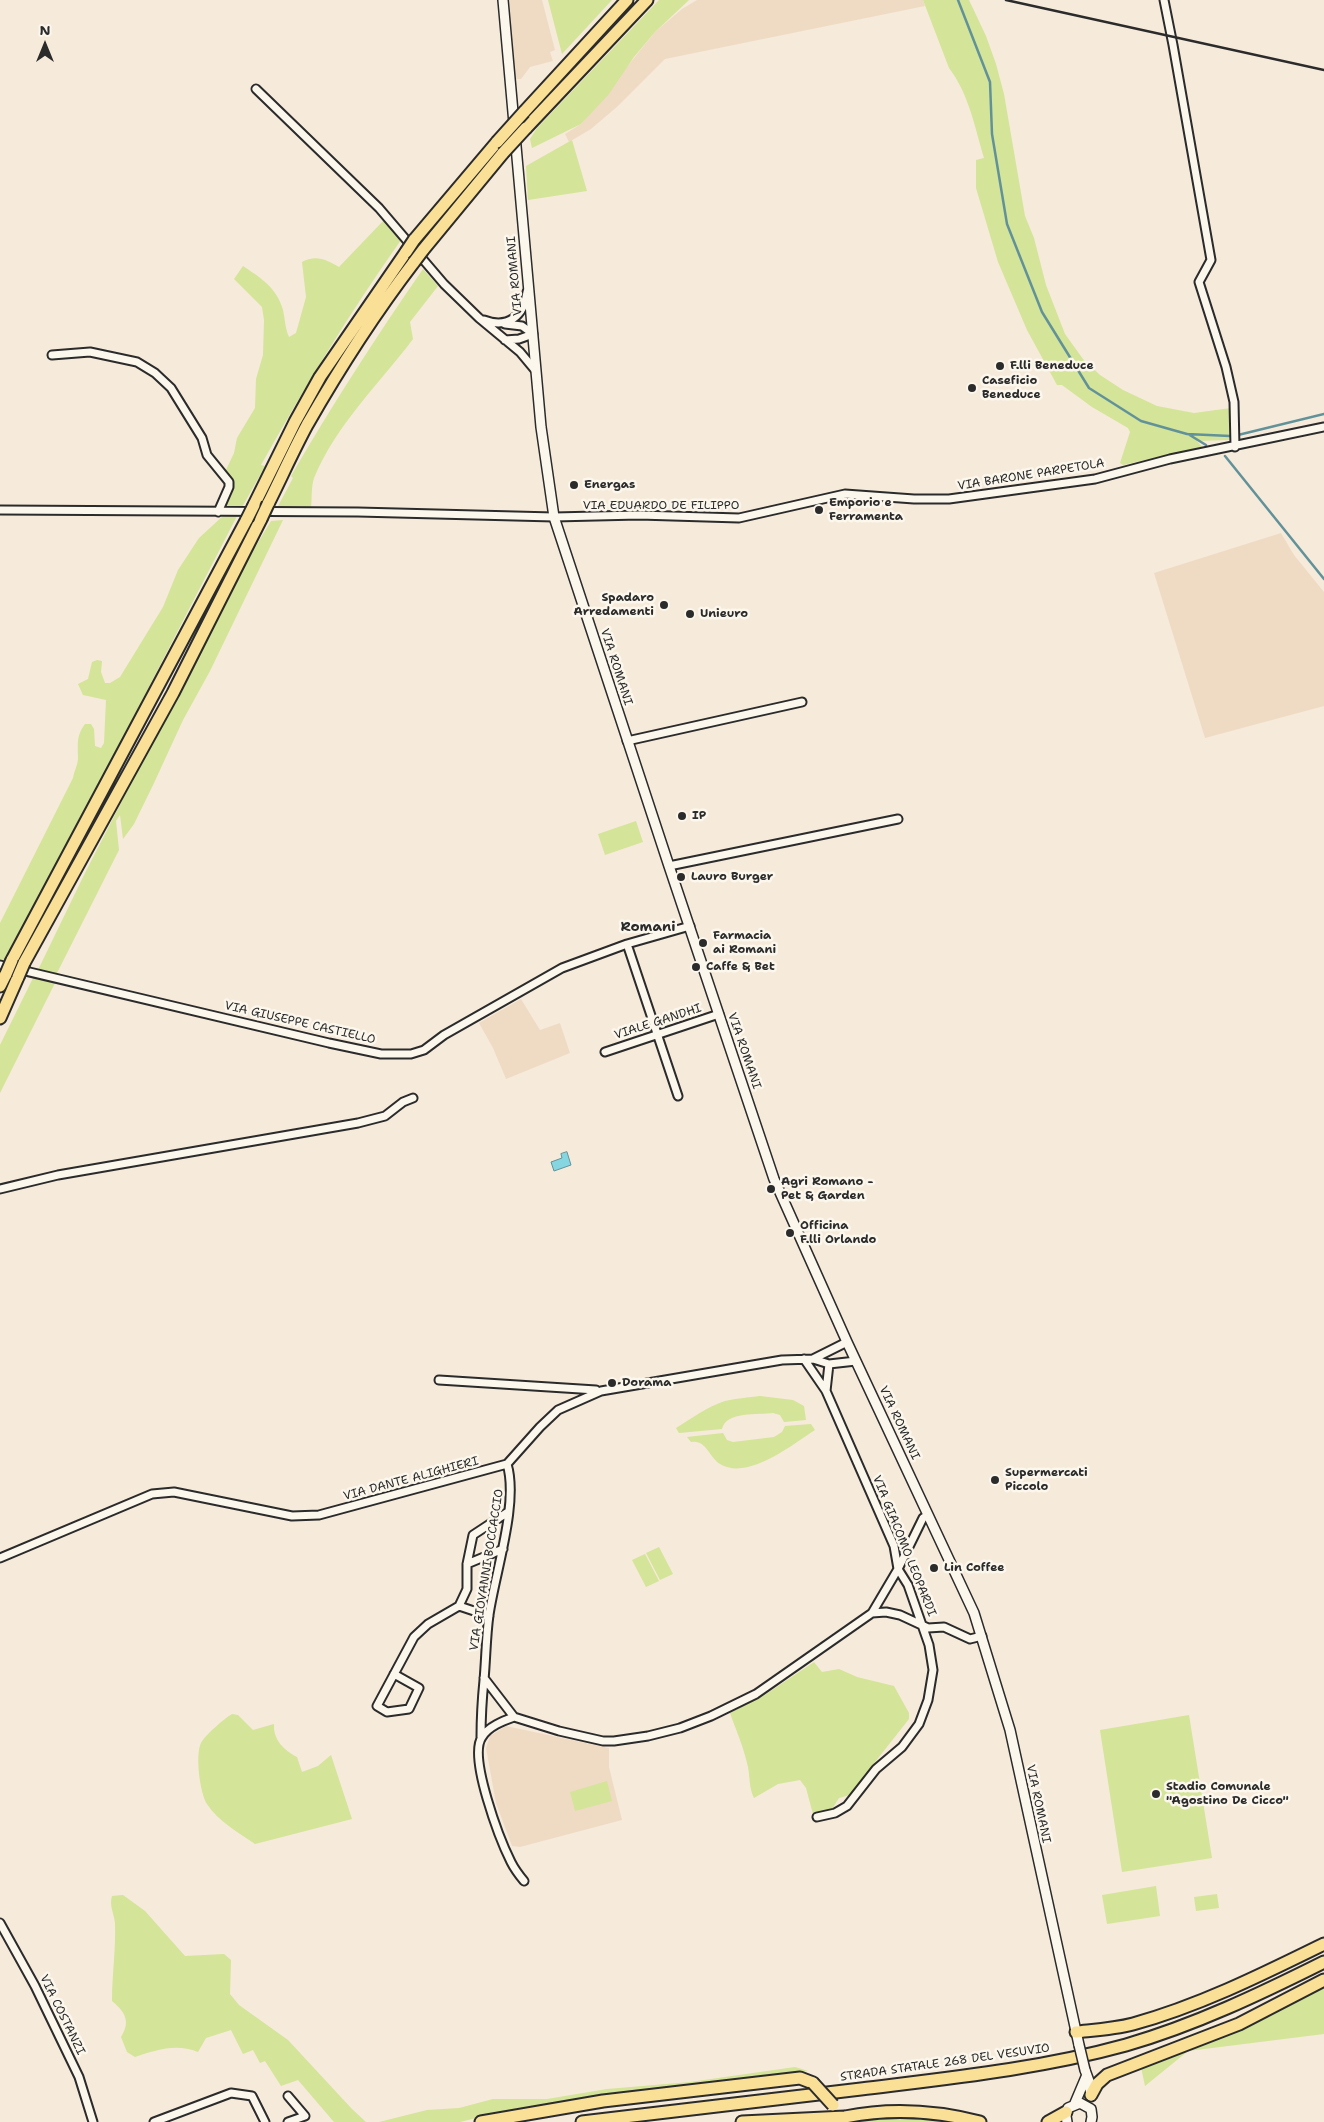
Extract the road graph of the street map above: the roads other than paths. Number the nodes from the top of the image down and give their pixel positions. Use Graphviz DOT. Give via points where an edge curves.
graph roads {
  1 [pos="503,0"];
  2 [pos="627,0"];
  3 [pos="647,0"];
  4 [pos="1164,0"];
  5 [pos="256,88"];
  6 [pos="528,283"];
  7 [pos="479,318"];
  8 [pos="502,324"];
  9 [pos="534,334"];
  10 [pos="504,340"];
  11 [pos="52,355"];
  12 [pos="536,371"];
  13 [pos="1324,427"];
  14 [pos="1235,446"];
  15 [pos="856,494"];
  16 [pos="0,510"];
  17 [pos="218,512"];
  18 [pos="554,517"];
  19 [pos="802,702"];
  20 [pos="627,741"];
  21 [pos="898,819"];
  22 [pos="668,866"];
  23 [pos="690,926"];
  24 [pos="627,944"];
  25 [pos="3,969"];
  26 [pos="0,986"];
  27 [pos="718,1014"];
  28 [pos="0,1018"];
  29 [pos="658,1033"];
  30 [pos="605,1052"];
  31 [pos="678,1096"];
  32 [pos="412,1098"];
  33 [pos="0,1189"];
  34 [pos="847,1342"];
  35 [pos="804,1359"];
  36 [pos="813,1359"];
  37 [pos="856,1360"];
  38 [pos="829,1364"];
  39 [pos="440,1380"];
  40 [pos="600,1391"];
  41 [pos="826,1391"];
  42 [pos="506,1464"];
  43 [pos="508,1512"];
  44 [pos="928,1515"];
  45 [pos="503,1549"];
  46 [pos="0,1558"];
  47 [pos="467,1564"];
  48 [pos="898,1569"];
  49 [pos="459,1606"];
  50 [pos="872,1613"];
  51 [pos="489,1616"];
  52 [pos="921,1624"];
  53 [pos="982,1636"];
  54 [pos="394,1674"];
  55 [pos="484,1678"];
  56 [pos="514,1717"];
  57 [pos="481,1737"];
  58 [pos="817,1817"];
  59 [pos="524,1881"];
  60 [pos="0,1923"];
  61 [pos="1324,1944"];
  62 [pos="1324,1962"];
  63 [pos="1324,1980"];
  64 [pos="1076,2032"];
  65 [pos="1086,2073"];
  66 [pos="1091,2095"];
  67 [pos="288,2096"];
  68 [pos="1075,2103"];
  69 [pos="1091,2109"];
  70 [pos="860,2114"];
  71 [pos="1067,2117"];
  72 [pos="93,2122"];
  73 [pos="154,2122"];
  74 [pos="265,2122"];
  75 [pos="288,2122"];
  76 [pos="480,2122"];
  77 [pos="582,2122"];
  78 [pos="742,2122"];
  79 [pos="980,2122"];
  80 [pos="1048,2122"];
  81 [pos="1091,2122"];
  1 -- 6 [label="street, VIA ROMANI"];
  2 -- 25 [label="highway, bridge" via="497,142 414,240 320,377 12,960"];
  3 -- 28 [label="highway, bridge" via="504,153 423,250 371,321 306,427 172,693 24,963"];
  4 -- 14 [label="street" via="1211,260 1199,282 1234,402"];
  5 -- 7 [label="street" via="372,201 428,266"];
  6 -- 8 [label="street" via="526,298 519,312"];
  6 -- 9 [label="street, VIA ROMANI"];
  7 -- 8 [label="street"];
  7 -- 10 [label="street"];
  8 -- 9 [label="street" via="522,326"];
  9 -- 10 [label="street"];
  9 -- 12 [label="street, VIA ROMANI"];
  10 -- 12 [label="street" via="520,352"];
  11 -- 17 [label="street" via="90,352 137,362 171,388 202,438 207,455 229,482"];
  12 -- 18 [label="street, VIA ROMANI"];
  13 -- 14 [label="street, VIA BARONE PARPETOLA"];
  14 -- 15 [label="street, VIA BARONE PARPETOLA" via="1095,479 949,499"];
  15 -- 18 [label="street, VIA EDUARDO DE FILIPPO" via="739,518"];
  16 -- 17 [label="street, VIA EDUARDO DE FILIPPO"];
  17 -- 18 [label="street, VIA EDUARDO DE FILIPPO"];
  18 -- 20 [label="street, VIA ROMANI"];
  19 -- 20 [label="street"];
  20 -- 22 [label="street, VIA ROMANI"];
  21 -- 22 [label="street"];
  22 -- 23 [label="street, VIA ROMANI"];
  23 -- 24 [label="street, VIA GIUSEPPE CASTIELLO"];
  23 -- 27 [label="street, VIA ROMANI"];
  24 -- 25 [label="street, VIA GIUSEPPE CASTIELLO" via="562,968 444,1035 424,1050 411,1054 381,1054"];
  24 -- 29 [label="street"];
  25 -- 26 [label="highway"];
  27 -- 29 [label="street, VIALE GANDHI"];
  27 -- 34 [label="street, VIA ROMANI" via="774,1179"];
  29 -- 30 [label="street, VIALE GANDHI"];
  29 -- 31 [label="street"];
  32 -- 33 [label="street" via="385,1116 358,1123 58,1175"];
  34 -- 36 [label="street"];
  34 -- 37 [label="street, VIA ROMANI"];
  35 -- 36 [label="street"];
  35 -- 40 [label="street" via="755,1364"];
  35 -- 41 [label="street, VIA GIACOMO LEOPARDI"];
  36 -- 38 [label="street"];
  37 -- 38 [label="street"];
  37 -- 44 [label="street, VIA ROMANI"];
  38 -- 41 [label="street"];
  39 -- 40 [label="street"];
  40 -- 42 [label="street" via="558,1410"];
  41 -- 48 [label="street, VIA GIACOMO LEOPARDI" via="888,1530"];
  42 -- 43 [label="street, VIA GIOVANNI BOCCACCIO" via="511,1486"];
  42 -- 46 [label="street, VIA DANTE ALIGHIERI" via="318,1515 292,1516 162,1492"];
  43 -- 45 [label="street, VIA GIOVANNI BOCCACCIO"];
  43 -- 47 [label="street" via="473,1535"];
  44 -- 48 [label="street" via="923,1518"];
  44 -- 53 [label="street, VIA ROMANI"];
  45 -- 47 [label="street"];
  45 -- 51 [label="street, VIA GIOVANNI BOCCACCIO"];
  47 -- 49 [label="street" via="467,1588"];
  48 -- 50 [label="street"];
  48 -- 52 [label="street, VIA GIACOMO LEOPARDI" via="908,1585"];
  49 -- 51 [label="street"];
  49 -- 54 [label="street" via="428,1624 414,1637"];
  50 -- 52 [label="street" via="893,1613"];
  50 -- 56 [label="street" via="756,1694 680,1728 648,1736 603,1741"];
  51 -- 55 [label="street, VIA GIOVANNI BOCCACCIO"];
  52 -- 53 [label="street, VIA GIACOMO LEOPARDI" via="928,1628 951,1628 970,1639"];
  52 -- 58 [label="street" via="933,1670 928,1700 918,1724 902,1747 876,1769 847,1806"];
  53 -- 64 [label="street, VIA ROMANI" via="1010,1730"];
  54 -- 54 [label="street" via="377,1706 387,1712 409,1709 420,1688"];
  55 -- 56 [label="street"];
  55 -- 57 [label="street, VIA GIOVANNI BOCCACCIO"];
  56 -- 57 [label="street" via="500,1722"];
  57 -- 59 [label="street" via="477,1754 482,1781 510,1862"];
  60 -- 72 [label="street, VIA COSTANZI" via="79,2077"];
  61 -- 64 [label="highway" via="1212,1995 1156,2016 1116,2028"];
  62 -- 77 [label="highway, STRADA STATALE 268 DEL VESUVIO" via="1179,2027 1061,2061 982,2074"];
  63 -- 66 [label="highway" via="1239,2024 1107,2075"];
  64 -- 65 [label="street, VIA ROMANI, bridge"];
  65 -- 66 [label="street, VIA ROMANI"];
  65 -- 68 [label="street"];
  66 -- 69 [label="street, VIA ROMANI"];
  67 -- 75 [label="street" via="305,2116"];
  68 -- 69 [label="street"];
  68 -- 71 [label="street"];
  69 -- 81 [label="street, VIA ROMANI"];
  70 -- 76 [label="highway, bridge" via="843,2111 813,2083 800,2078 604,2101"];
  70 -- 78 [label="highway"];
  70 -- 79 [label="highway" via="925,2113"];
  71 -- 80 [label="highway"];
  73 -- 74 [label="street" via="231,2093 252,2096"];
}
